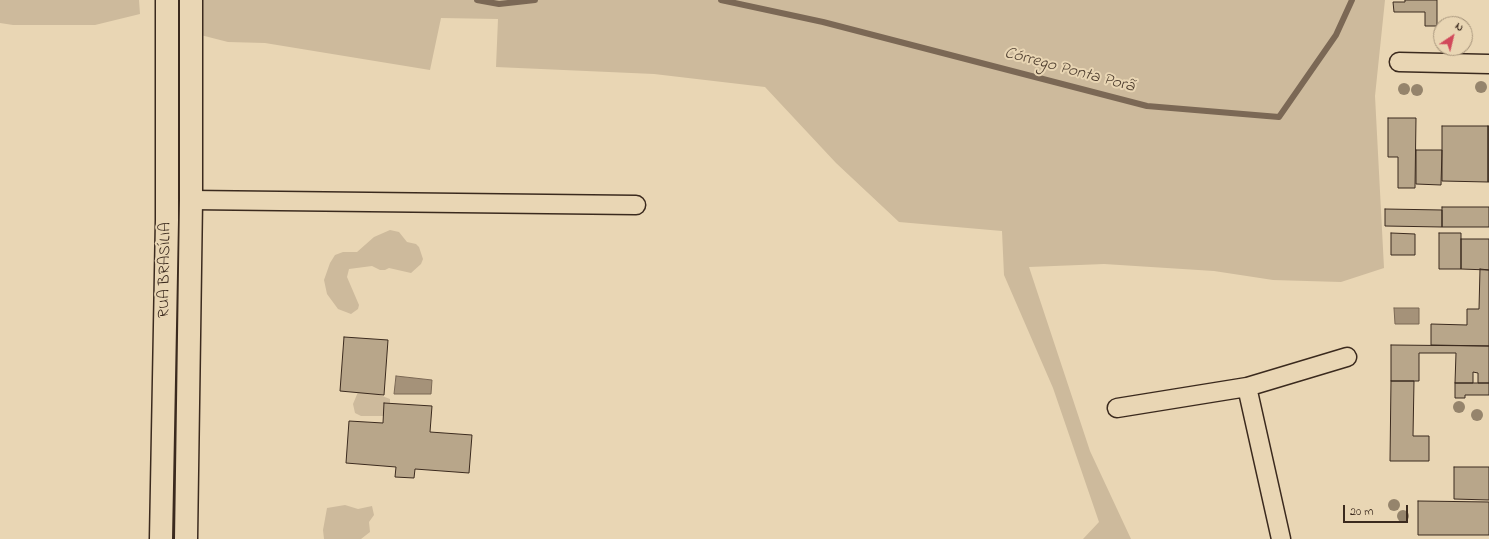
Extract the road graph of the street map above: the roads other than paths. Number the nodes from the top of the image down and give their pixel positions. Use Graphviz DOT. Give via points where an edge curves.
graph roads {
  1 [pos="167,0"];
  2 [pos="191,0"];
  3 [pos="1400,62"];
  4 [pos="1489,64"];
  5 [pos="191,200"];
  6 [pos="636,205"];
  7 [pos="1348,357"];
  8 [pos="1247,387"];
  9 [pos="1117,408"];
  10 [pos="161,539"];
  11 [pos="186,539"];
  12 [pos="1281,539"];
  1 -- 10 [label="main road, RUA BRASÍLIA" via="167,212"];
  2 -- 5 [label="main road, RUA BRASÍLIA"];
  3 -- 4 [label="street"];
  5 -- 6 [label="street"];
  5 -- 11 [label="main road, RUA BRASÍLIA"];
  7 -- 8 [label="street"];
  8 -- 9 [label="street"];
  8 -- 12 [label="street"];
}
